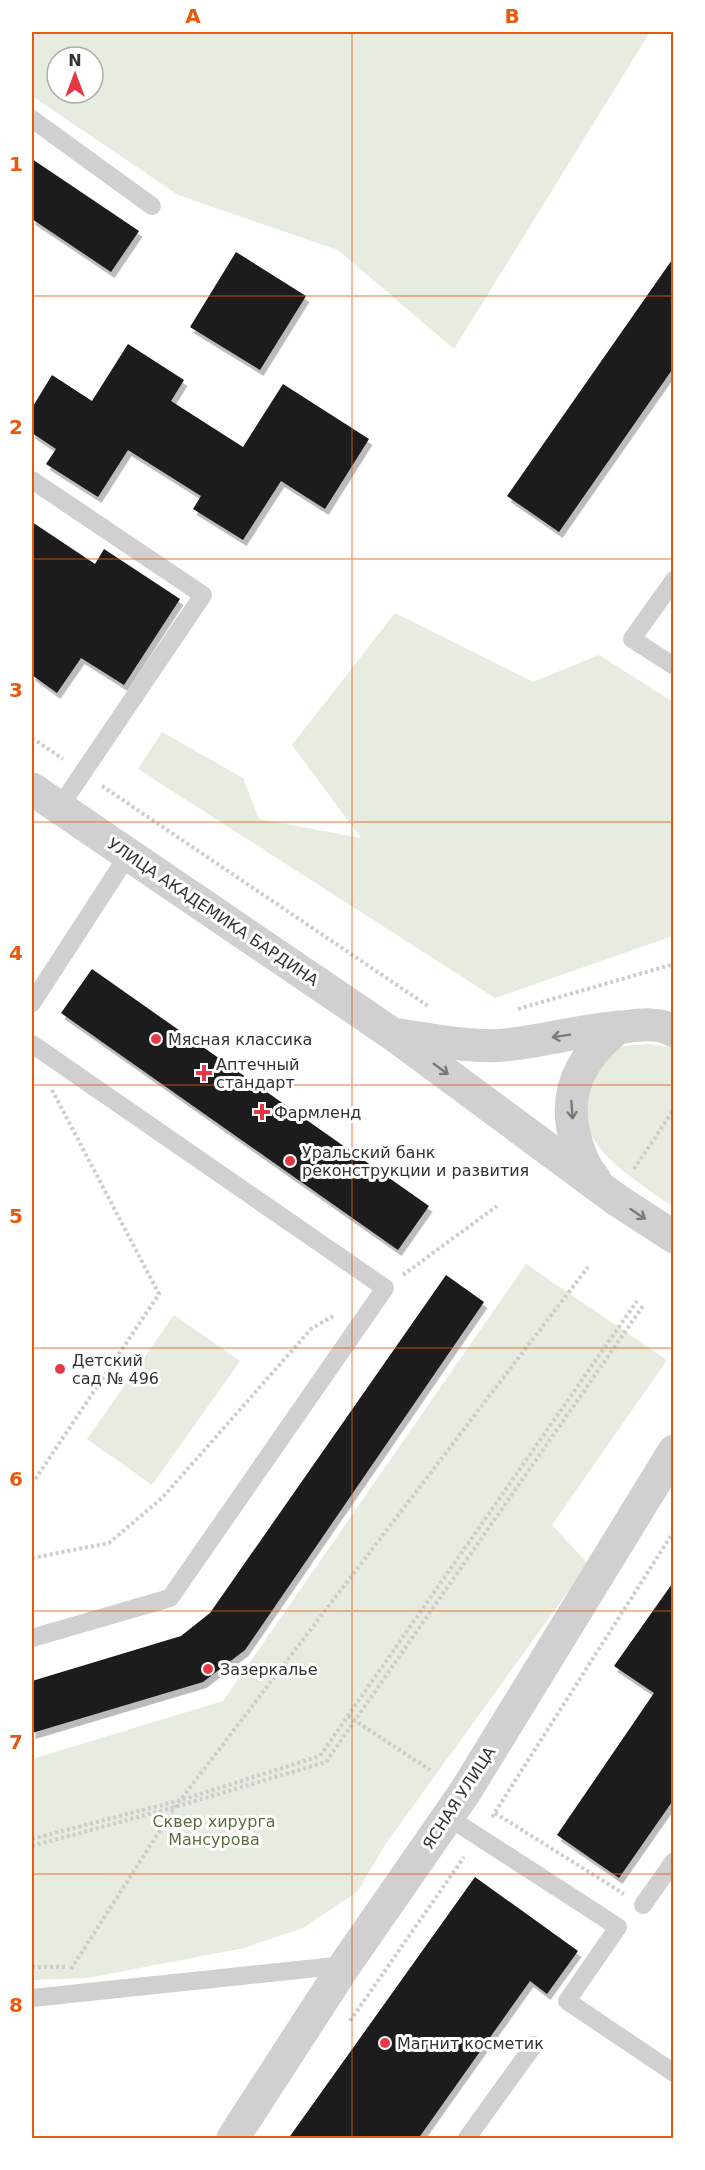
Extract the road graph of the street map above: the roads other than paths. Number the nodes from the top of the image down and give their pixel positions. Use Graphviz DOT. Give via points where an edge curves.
graph roads {
  1 [pos="32,119"];
  2 [pos="152,206"];
  3 [pos="32,480"];
  4 [pos="674,580"];
  5 [pos="674,666"];
  6 [pos="32,789"];
  7 [pos="59,808"];
  8 [pos="128,855"];
  9 [pos="32,1003"];
  10 [pos="619,1027"];
  11 [pos="672,1029"];
  12 [pos="394,1035"];
  13 [pos="32,1044"];
  14 [pos="603,1189"];
  15 [pos="674,1238"];
  16 [pos="674,1451"];
  17 [pos="32,1638"];
  18 [pos="448,1817"];
  19 [pos="674,1861"];
  20 [pos="643,1905"];
  21 [pos="345,1965"];
  22 [pos="32,1998"];
  23 [pos="534,2045"];
  24 [pos="674,2073"];
  25 [pos="233,2139"];
  26 [pos="467,2139"];
  1 -- 2 [label="lane"];
  3 -- 7 [label="lane" via="203,596"];
  4 -- 5 [label="lane" via="632,639"];
  6 -- 7 [label="street, УЛИЦА АКАДЕМИКА БАРДИНА"];
  7 -- 8 [label="street, УЛИЦА АКАДЕМИКА БАРДИНА"];
  8 -- 9 [label="lane"];
  8 -- 12 [label="street, УЛИЦА АКАДЕМИКА БАРДИНА"];
  10 -- 11 [label="street, УЛИЦА АКАДЕМИКА БАРДИНА" via="650,1025"];
  10 -- 12 [label="street, УЛИЦА АКАДЕМИКА БАРДИНА, one-way" via="504,1045 468,1045"];
  10 -- 14 [label="street, УЛИЦА АКАДЕМИКА БАРДИНА, one-way" via="594,1048 571,1097 573,1133 584,1167"];
  12 -- 14 [label="street, УЛИЦА АКАДЕМИКА БАРДИНА, one-way"];
  13 -- 17 [label="lane" via="385,1288 170,1598"];
  14 -- 15 [label="street, УЛИЦА АКАДЕМИКА БАРДИНА, one-way"];
  16 -- 18 [label="street, ЯСНАЯ УЛИЦА"];
  18 -- 21 [label="street, ЯСНАЯ УЛИЦА"];
  18 -- 24 [label="lane" via="618,1927 567,2001"];
  19 -- 20 [label="lane"];
  21 -- 22 [label="lane"];
  21 -- 25 [label="street, ЯСНАЯ УЛИЦА"];
  23 -- 26 [label="lane"];
}
